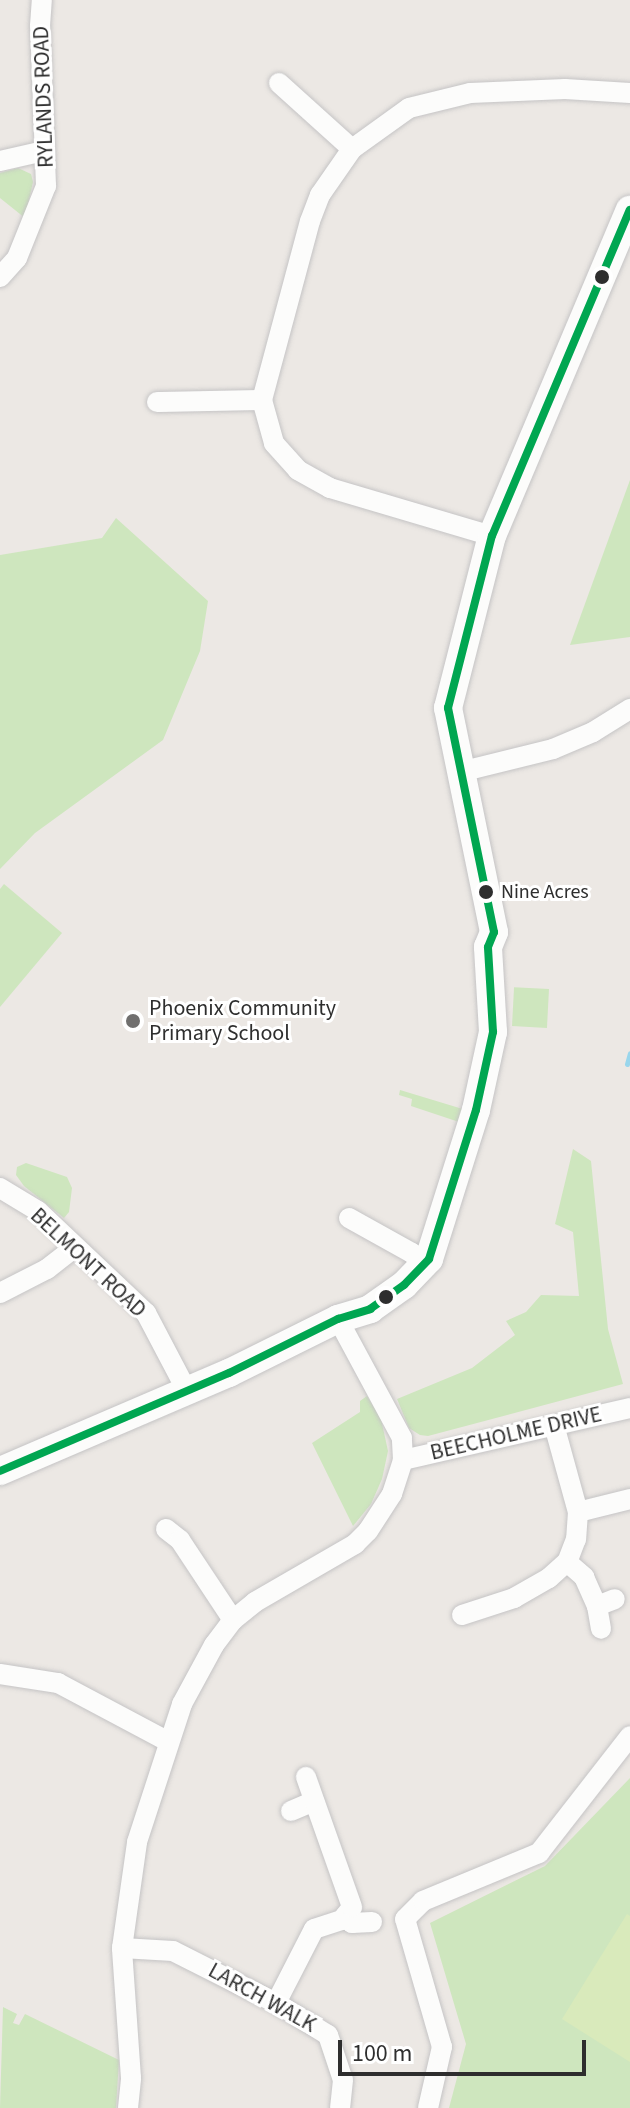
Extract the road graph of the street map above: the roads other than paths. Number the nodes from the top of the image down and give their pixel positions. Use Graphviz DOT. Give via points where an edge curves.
graph roads {
  1 [pos="42,0"];
  2 [pos="279,83"];
  3 [pos="630,93"];
  4 [pos="352,149"];
  5 [pos="44,151"];
  6 [pos="0,161"];
  7 [pos="630,210"];
  8 [pos="0,277"];
  9 [pos="262,400"];
  10 [pos="157,403"];
  11 [pos="492,536"];
  12 [pos="630,709"];
  13 [pos="460,772"];
  14 [pos="0,1188"];
  15 [pos="349,1218"];
  16 [pos="75,1247"];
  17 [pos="425,1265"];
  18 [pos="0,1293"];
  19 [pos="338,1319"];
  20 [pos="187,1391"];
  21 [pos="630,1408"];
  22 [pos="554,1425"];
  23 [pos="403,1460"];
  24 [pos="0,1471"];
  25 [pos="630,1499"];
  26 [pos="578,1512"];
  27 [pos="166,1529"];
  28 [pos="567,1562"];
  29 [pos="462,1615"];
  30 [pos="233,1620"];
  31 [pos="601,1629"];
  32 [pos="0,1674"];
  33 [pos="630,1736"];
  34 [pos="167,1741"];
  35 [pos="306,1777"];
  36 [pos="314,1801"];
  37 [pos="291,1811"];
  38 [pos="345,1916"];
  39 [pos="372,1922"];
  40 [pos="122,1948"];
  41 [pos="276,2003"];
  42 [pos="128,2108"];
  43 [pos="340,2108"];
  44 [pos="428,2108"];
  1 -- 5 [label="street, RYLANDS ROAD"];
  2 -- 4 [label="street"];
  3 -- 4 [label="street" via="556,89 438,98 409,108"];
  4 -- 9 [label="street" via="320,195 310,221"];
  5 -- 6 [label="street"];
  5 -- 8 [label="street, RYLANDS ROAD" via="46,186 37,215 17,258"];
  7 -- 11 [label="street"];
  9 -- 10 [label="street"];
  9 -- 11 [label="street" via="274,443 313,480"];
  11 -- 13 [label="street" via="448,708"];
  12 -- 13 [label="street" via="553,749"];
  13 -- 17 [label="street" via="494,932 488,947 493,1032 476,1110"];
  14 -- 16 [label="street, BELMONT ROAD" via="38,1211"];
  15 -- 17 [label="street"];
  16 -- 18 [label="street" via="47,1269"];
  16 -- 20 [label="street, BELMONT ROAD" via="146,1313"];
  17 -- 19 [label="street" via="370,1309"];
  19 -- 20 [label="street"];
  19 -- 23 [label="street" via="402,1438"];
  20 -- 24 [label="street"];
  21 -- 22 [label="street, BEECHOLME DRIVE"];
  22 -- 23 [label="street, BEECHOLME DRIVE"];
  22 -- 26 [label="street"];
  23 -- 30 [label="street" via="392,1494 355,1544"];
  25 -- 26 [label="street"];
  26 -- 28 [label="street"];
  27 -- 30 [label="street" via="180,1540"];
  28 -- 29 [label="street" via="514,1598"];
  28 -- 31 [label="street" via="606,1602"];
  30 -- 34 [label="street" via="199,1671"];
  32 -- 34 [label="street" via="58,1683"];
  33 -- 44 [label="street" via="539,1853 423,1901 405,1919 442,2047"];
  34 -- 40 [label="street" via="137,1842"];
  35 -- 36 [label="street"];
  36 -- 37 [label="street"];
  36 -- 38 [label="street" via="352,1907"];
  38 -- 39 [label="street" via="352,1923"];
  38 -- 41 [label="street" via="314,1929"];
  40 -- 41 [label="street, LARCH WALK" via="173,1951"];
  40 -- 42 [label="street" via="131,2078"];
  41 -- 43 [label="street, LARCH WALK" via="328,2035 343,2080"];
}
